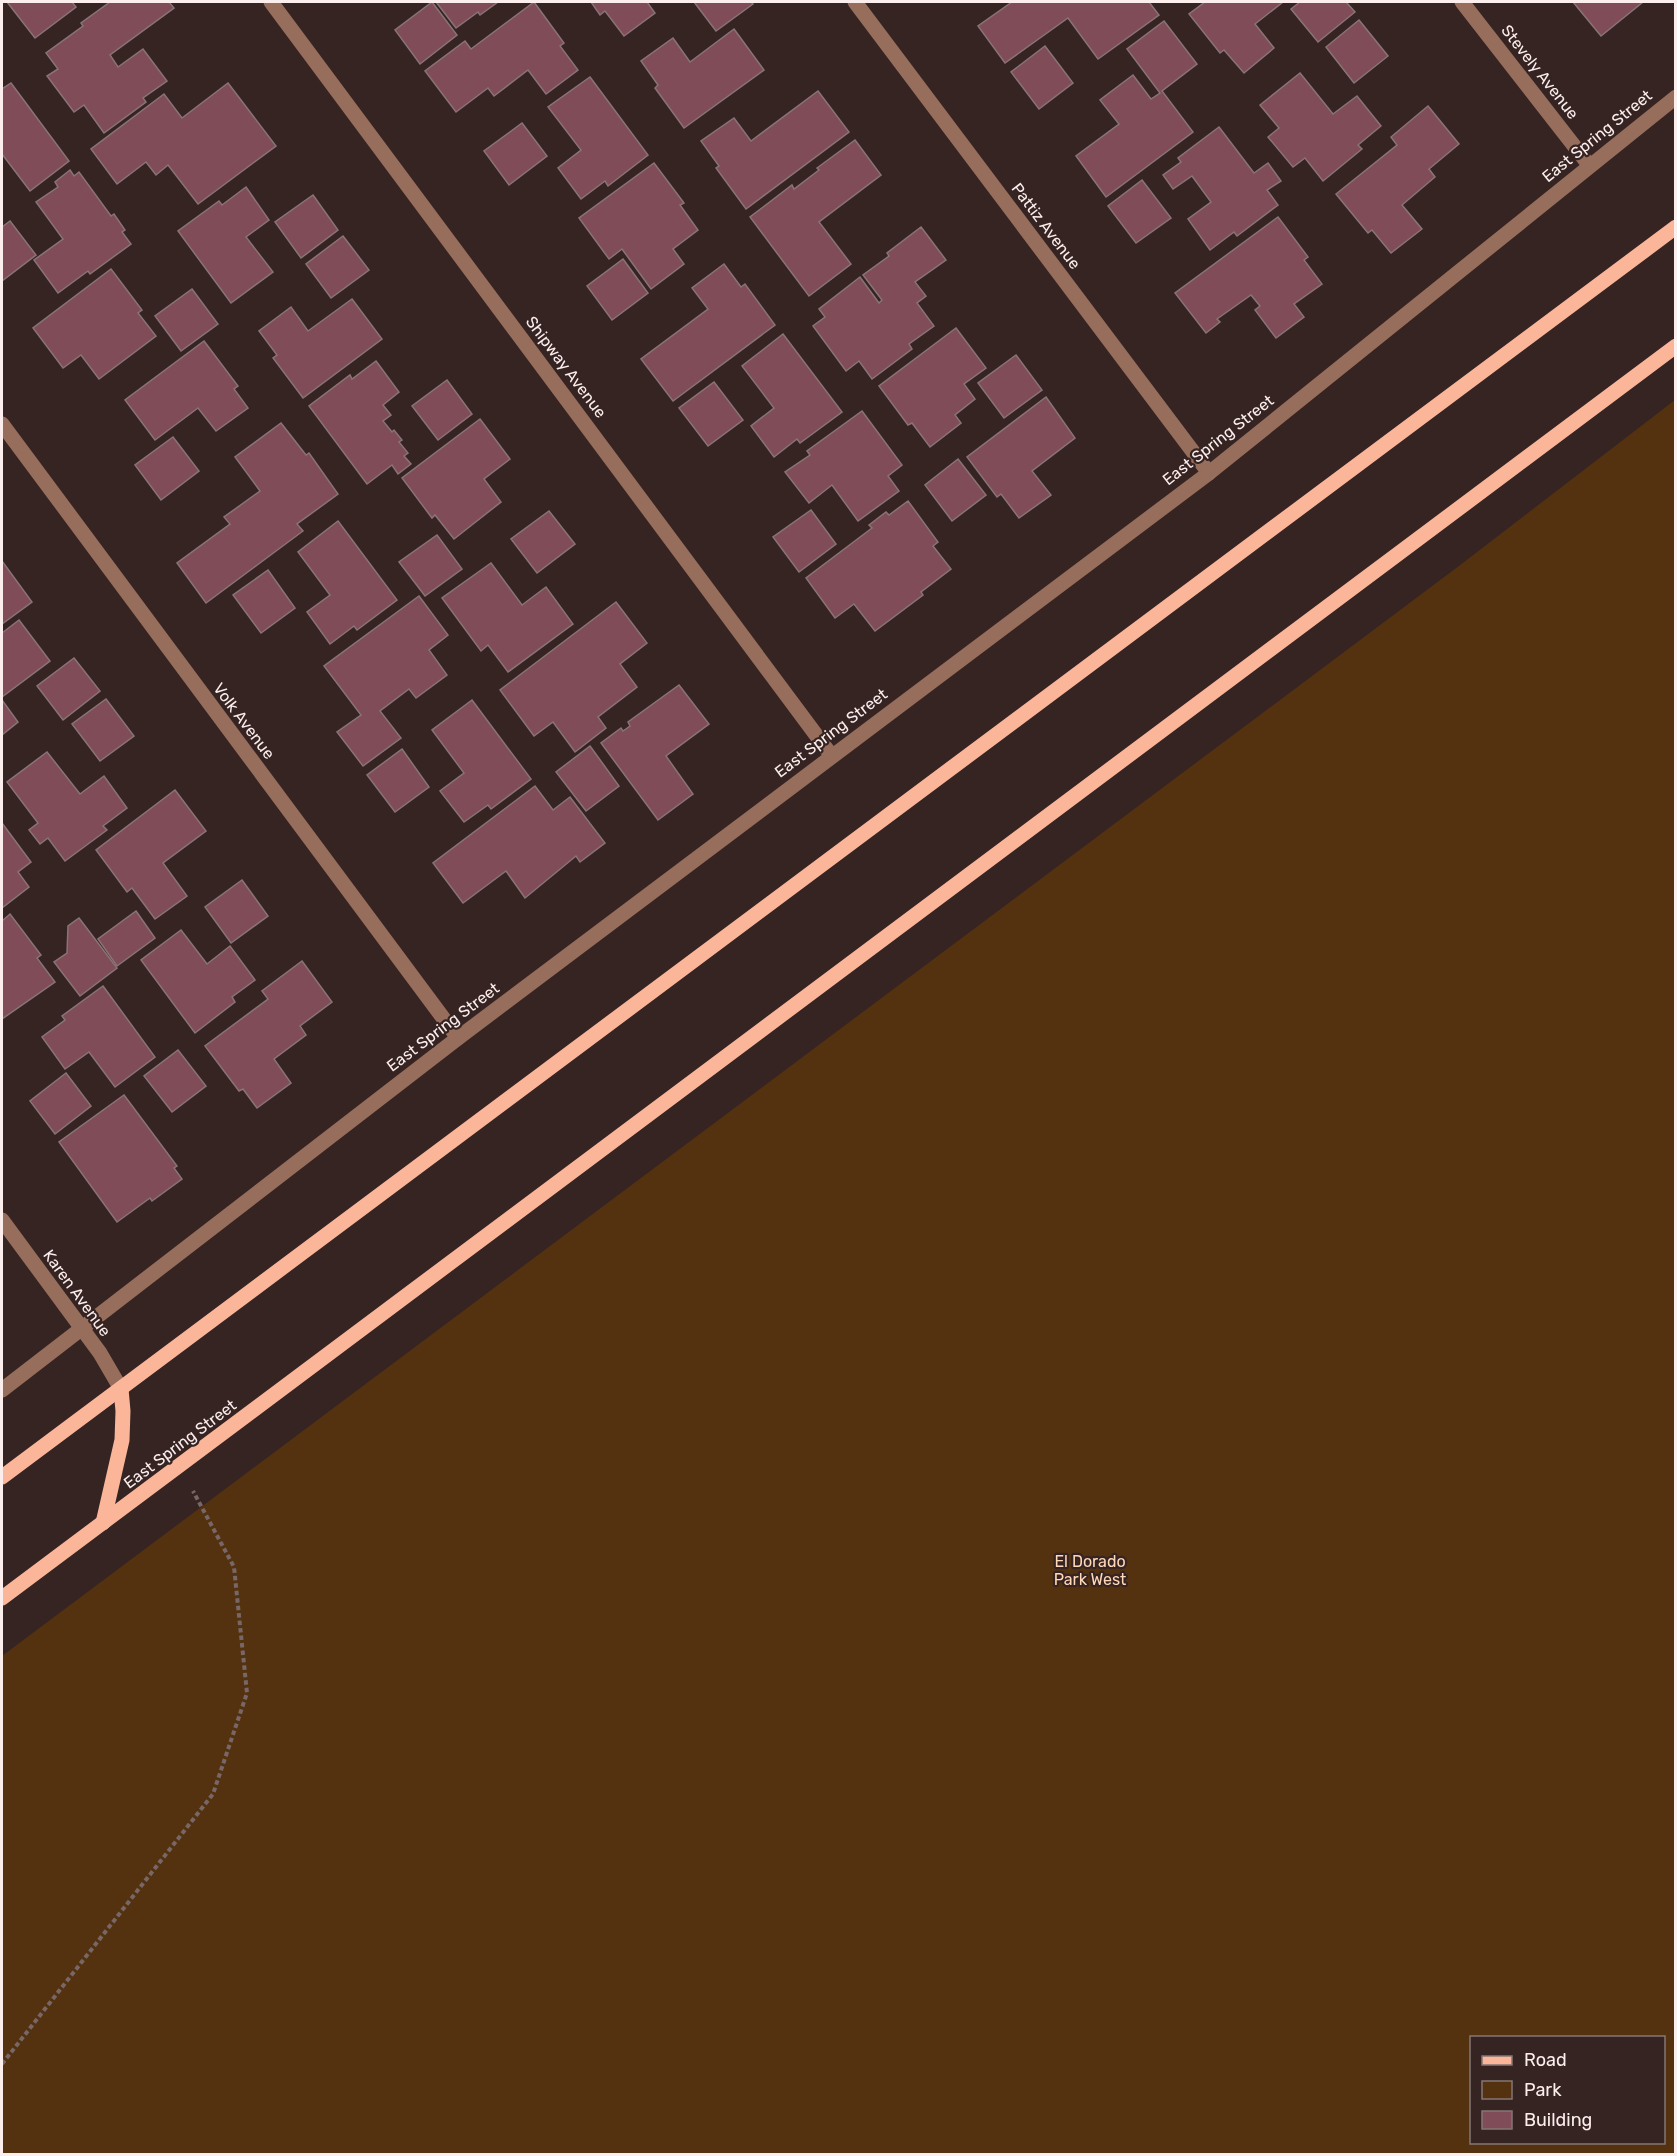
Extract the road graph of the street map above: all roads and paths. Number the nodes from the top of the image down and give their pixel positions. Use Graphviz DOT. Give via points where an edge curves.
graph roads {
  1 [pos="271,2"];
  2 [pos="855,2"];
  3 [pos="1462,2"];
  4 [pos="1676,97"];
  5 [pos="1589,165"];
  6 [pos="1676,227"];
  7 [pos="1676,346"];
  8 [pos="2,424"];
  9 [pos="1209,472"];
  10 [pos="831,755"];
  11 [pos="458,1038"];
  12 [pos="2,1220"];
  13 [pos="81,1328"];
  14 [pos="121,1389"];
  15 [pos="2,1390"];
  16 [pos="180,1466"];
  17 [pos="2,1477"];
  18 [pos="103,1523"];
  19 [pos="2,1598"];
  20 [pos="2,2064"];
  1 -- 10 [label="street, Shipway Avenue"];
  2 -- 9 [label="street, Pattiz Avenue"];
  3 -- 5 [label="street, Stevely Avenue"];
  4 -- 5 [label="street, East Spring Street"];
  5 -- 9 [label="street, East Spring Street"];
  6 -- 14 [label="main road"];
  7 -- 16 [label="main road, East Spring Street"];
  8 -- 11 [label="street, Volk Avenue"];
  9 -- 10 [label="street, East Spring Street"];
  10 -- 11 [label="street, East Spring Street"];
  11 -- 13 [label="street, East Spring Street"];
  12 -- 13 [label="street, Karen Avenue"];
  13 -- 14 [label="street, Karen Avenue"];
  13 -- 15 [label="street, East Spring Street"];
  14 -- 17 [label="main road"];
  14 -- 18 [label="main road" via="122,1440"];
  16 -- 18 [label="main road, East Spring Street"];
  16 -- 20 [label="path" via="234,1567 247,1694 213,1794"];
  18 -- 19 [label="main road, East Spring Street"];
}
